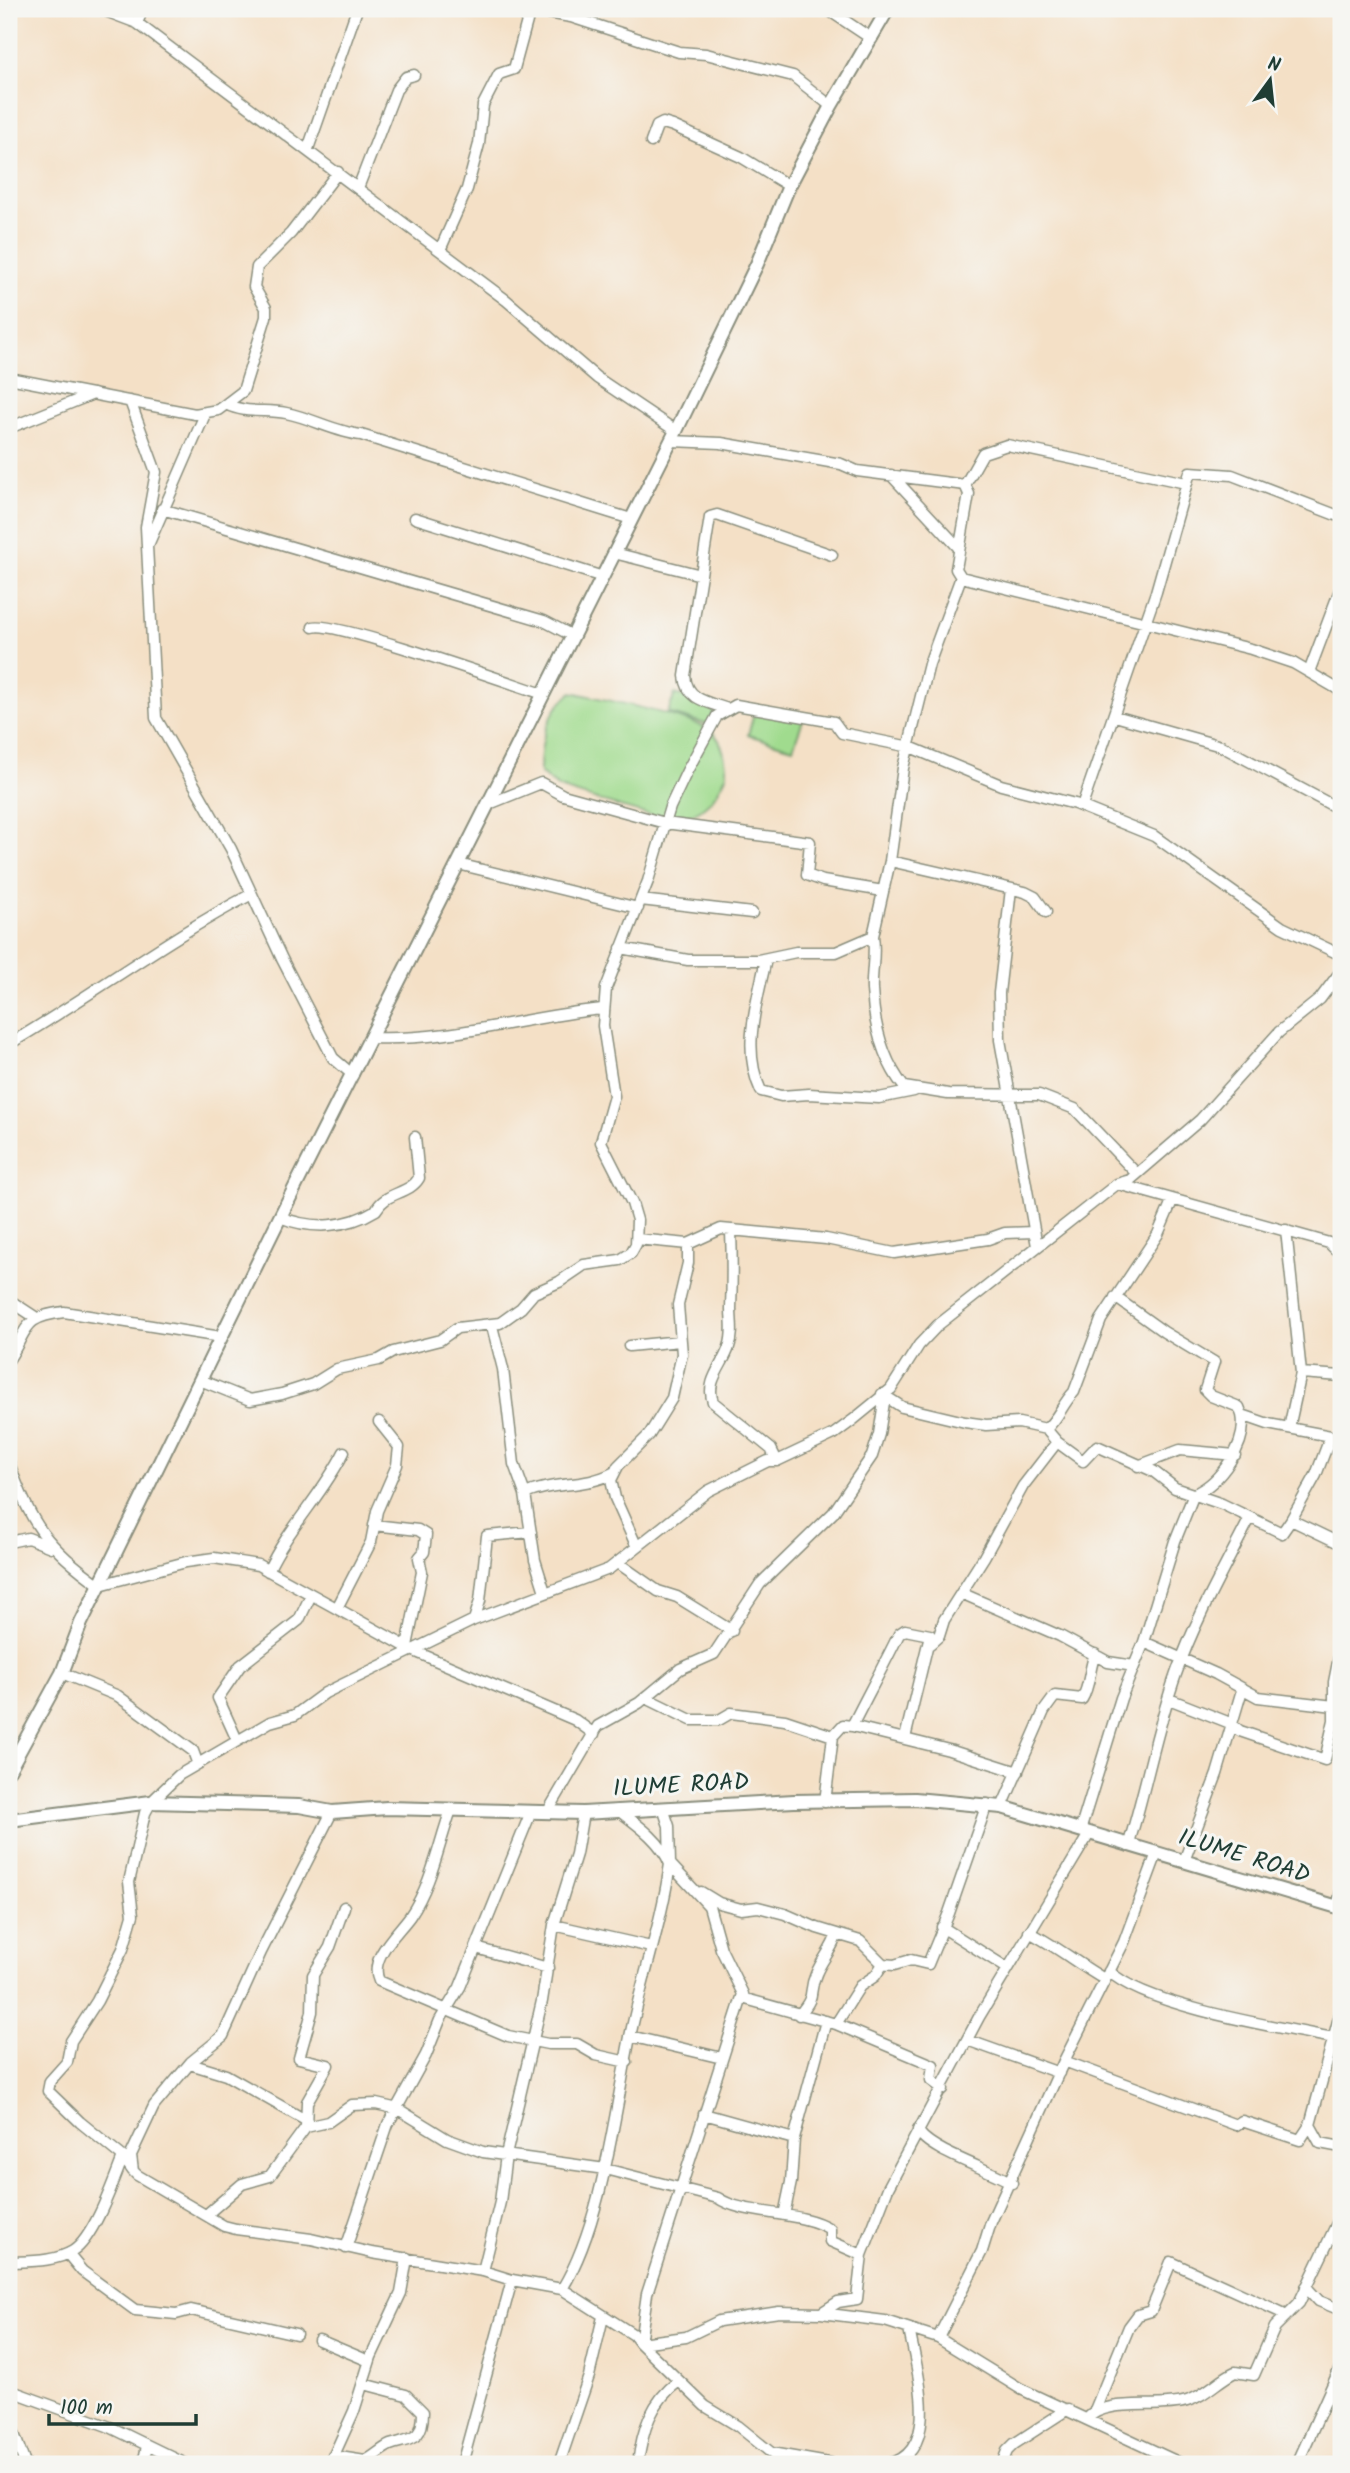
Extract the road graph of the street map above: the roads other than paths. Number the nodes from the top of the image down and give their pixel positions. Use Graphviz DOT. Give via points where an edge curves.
graph roads {
  1 [pos="100,9"];
  2 [pos="143,9"];
  3 [pos="357,9"];
  4 [pos="827,9"];
  5 [pos="888,9"];
  6 [pos="571,13"];
  7 [pos="137,23"];
  8 [pos="872,39"];
  9 [pos="414,75"];
  10 [pos="831,106"];
  11 [pos="651,142"];
  12 [pos="308,149"];
  13 [pos="338,172"];
  14 [pos="789,186"];
  15 [pos="358,188"];
  16 [pos="440,250"];
  17 [pos="9,378"];
  18 [pos="94,394"];
  19 [pos="130,401"];
  20 [pos="226,404"];
  21 [pos="206,412"];
  22 [pos="9,428"];
  23 [pos="673,436"];
  24 [pos="891,475"];
  25 [pos="1185,483"];
  26 [pos="965,485"];
  27 [pos="162,509"];
  28 [pos="1341,517"];
  29 [pos="415,519"];
  30 [pos="631,519"];
  31 [pos="959,548"];
  32 [pos="148,552"];
  33 [pos="614,553"];
  34 [pos="832,555"];
  35 [pos="701,575"];
  36 [pos="603,577"];
  37 [pos="961,577"];
  38 [pos="1341,587"];
  39 [pos="1143,624"];
  40 [pos="313,627"];
  41 [pos="573,636"];
  42 [pos="1309,672"];
  43 [pos="1341,691"];
  44 [pos="543,694"];
  45 [pos="728,709"];
  46 [pos="1115,716"];
  47 [pos="910,747"];
  48 [pos="489,804"];
  49 [pos="1082,806"];
  50 [pos="1341,810"];
  51 [pos="665,823"];
  52 [pos="890,861"];
  53 [pos="458,864"];
  54 [pos="1011,889"];
  55 [pos="883,891"];
  56 [pos="250,895"];
  57 [pos="639,904"];
  58 [pos="1046,912"];
  59 [pos="752,913"];
  60 [pos="873,936"];
  61 [pos="621,948"];
  62 [pos="1341,955"];
  63 [pos="766,959"];
  64 [pos="1341,971"];
  65 [pos="603,1009"];
  66 [pos="372,1038"];
  67 [pos="9,1044"];
  68 [pos="354,1075"];
  69 [pos="917,1091"];
  70 [pos="1007,1094"];
  71 [pos="415,1137"];
  72 [pos="1137,1174"];
  73 [pos="1118,1184"];
  74 [pos="1172,1201"];
  75 [pos="280,1217"];
  76 [pos="1286,1230"];
  77 [pos="731,1231"];
  78 [pos="1033,1232"];
  79 [pos="637,1239"];
  80 [pos="688,1244"];
  81 [pos="1037,1246"];
  82 [pos="1335,1249"];
  83 [pos="1115,1297"];
  84 [pos="9,1300"];
  85 [pos="35,1317"];
  86 [pos="492,1325"];
  87 [pos="221,1337"];
  88 [pos="680,1341"];
  89 [pos="629,1346"];
  90 [pos="9,1359"];
  91 [pos="1301,1373"];
  92 [pos="1341,1376"];
  93 [pos="200,1380"];
  94 [pos="883,1395"];
  95 [pos="1242,1415"];
  96 [pos="379,1422"];
  97 [pos="1289,1428"];
  98 [pos="1046,1429"];
  99 [pos="1336,1438"];
  100 [pos="1057,1442"];
  101 [pos="344,1452"];
  102 [pos="1235,1455"];
  103 [pos="777,1461"];
  104 [pos="9,1463"];
  105 [pos="1138,1466"];
  106 [pos="613,1473"];
  107 [pos="525,1494"];
  108 [pos="1194,1494"];
  109 [pos="1250,1518"];
  110 [pos="1291,1520"];
  111 [pos="374,1525"];
  112 [pos="531,1532"];
  113 [pos="9,1542"];
  114 [pos="1341,1544"];
  115 [pos="636,1545"];
  116 [pos="52,1547"];
  117 [pos="618,1563"];
  118 [pos="268,1571"];
  119 [pos="100,1585"];
  120 [pos="545,1591"];
  121 [pos="961,1593"];
  122 [pos="311,1595"];
  123 [pos="337,1608"];
  124 [pos="474,1620"];
  125 [pos="732,1631"];
  126 [pos="930,1635"];
  127 [pos="1144,1642"];
  128 [pos="1341,1647"];
  129 [pos="411,1648"];
  130 [pos="1095,1654"];
  131 [pos="1182,1658"];
  132 [pos="1134,1666"];
  133 [pos="62,1673"];
  134 [pos="1242,1690"];
  135 [pos="646,1698"];
  136 [pos="1169,1699"];
  137 [pos="1336,1710"];
  138 [pos="1230,1723"];
  139 [pos="852,1726"];
  140 [pos="594,1734"];
  141 [pos="833,1736"];
  142 [pos="905,1738"];
  143 [pos="237,1740"];
  144 [pos="197,1762"];
  145 [pos="9,1770"];
  146 [pos="1018,1772"];
  147 [pos="151,1802"];
  148 [pos="825,1802"];
  149 [pos="987,1804"];
  150 [pos="1002,1807"];
  151 [pos="663,1808"];
  152 [pos="451,1810"];
  153 [pos="618,1810"];
  154 [pos="332,1812"];
  155 [pos="531,1812"];
  156 [pos="547,1813"];
  157 [pos="583,1813"];
  158 [pos="9,1820"];
  159 [pos="1085,1833"];
  160 [pos="1128,1846"];
  161 [pos="1157,1853"];
  162 [pos="1184,1861"];
  163 [pos="670,1864"];
  164 [pos="688,1884"];
  165 [pos="1341,1892"];
  166 [pos="344,1907"];
  167 [pos="1339,1908"];
  168 [pos="554,1925"];
  169 [pos="942,1927"];
  170 [pos="1029,1932"];
  171 [pos="836,1934"];
  172 [pos="651,1947"];
  173 [pos="477,1948"];
  174 [pos="883,1964"];
  175 [pos="548,1968"];
  176 [pos="1007,1968"];
  177 [pos="1106,1975"];
  178 [pos="742,1998"];
  179 [pos="446,2008"];
  180 [pos="1341,2010"];
  181 [pos="799,2015"];
  182 [pos="831,2022"];
  183 [pos="1337,2035"];
  184 [pos="630,2036"];
  185 [pos="533,2040"];
  186 [pos="967,2040"];
  187 [pos="722,2058"];
  188 [pos="1064,2061"];
  189 [pos="627,2062"];
  190 [pos="190,2064"];
  191 [pos="1059,2073"];
  192 [pos="943,2089"];
  193 [pos="398,2109"];
  194 [pos="704,2114"];
  195 [pos="307,2124"];
  196 [pos="1310,2124"];
  197 [pos="918,2130"];
  198 [pos="794,2139"];
  199 [pos="1341,2147"];
  200 [pos="506,2155"];
  201 [pos="123,2157"];
  202 [pos="605,2169"];
  203 [pos="133,2171"];
  204 [pos="1012,2183"];
  205 [pos="682,2191"];
  206 [pos="784,2215"];
  207 [pos="1341,2215"];
  208 [pos="206,2216"];
  209 [pos="346,2248"];
  210 [pos="68,2254"];
  211 [pos="862,2255"];
  212 [pos="407,2258"];
  213 [pos="9,2262"];
  214 [pos="483,2270"];
  215 [pos="512,2280"];
  216 [pos="1306,2287"];
  217 [pos="562,2289"];
  218 [pos="1341,2310"];
  219 [pos="821,2313"];
  220 [pos="1287,2315"];
  221 [pos="603,2317"];
  222 [pos="909,2329"];
  223 [pos="296,2334"];
  224 [pos="938,2338"];
  225 [pos="318,2340"];
  226 [pos="640,2343"];
  227 [pos="369,2361"];
  228 [pos="1341,2365"];
  229 [pos="679,2381"];
  230 [pos="364,2384"];
  231 [pos="9,2390"];
  232 [pos="1068,2409"];
  233 [pos="1095,2410"];
  234 [pos="1087,2419"];
  235 [pos="9,2420"];
  236 [pos="147,2445"];
  237 [pos="771,2453"];
  238 [pos="332,2460"];
  239 [pos="1178,2463"];
  240 [pos="25,2464"];
  241 [pos="143,2464"];
  242 [pos="186,2464"];
  243 [pos="462,2464"];
  244 [pos="559,2464"];
  245 [pos="638,2464"];
  246 [pos="785,2464"];
  247 [pos="834,2464"];
  248 [pos="888,2464"];
  249 [pos="1002,2464"];
  250 [pos="1297,2464"];
  1 -- 7 [label="street"];
  2 -- 7 [label="street"];
  3 -- 12 [label="street"];
  4 -- 8 [label="street"];
  5 -- 8 [label="street"];
  6 -- 10 [label="street" via="679,52 706,54 793,76"];
  6 -- 16 [label="street" via="530,10 514,69 499,74 483,104 471,176"];
  7 -- 12 [label="street"];
  8 -- 10 [label="street"];
  9 -- 15 [label="street" via="396,90"];
  10 -- 14 [label="street"];
  11 -- 14 [label="street" via="657,126 673,125"];
  12 -- 13 [label="street"];
  13 -- 15 [label="street"];
  13 -- 20 [label="street" via="291,233 257,267 254,287 266,307 266,317 243,391"];
  14 -- 23 [label="street" via="757,264"];
  15 -- 16 [label="street"];
  16 -- 23 [label="street"];
  17 -- 18 [label="street"];
  18 -- 19 [label="street"];
  18 -- 22 [label="street"];
  19 -- 21 [label="street" via="195,414"];
  19 -- 32 [label="street" via="156,472 146,527"];
  20 -- 21 [label="street"];
  20 -- 30 [label="street" via="237,410 286,413"];
  21 -- 27 [label="street"];
  23 -- 24 [label="street"];
  23 -- 30 [label="street"];
  24 -- 26 [label="street"];
  24 -- 31 [label="street"];
  25 -- 26 [label="street" via="1007,445 983,453"];
  25 -- 28 [label="street" via="1194,470 1232,475"];
  25 -- 39 [label="street"];
  26 -- 31 [label="street" via="969,494"];
  27 -- 32 [label="street"];
  27 -- 41 [label="street" via="544,621"];
  29 -- 36 [label="street"];
  30 -- 33 [label="street"];
  31 -- 37 [label="street" via="956,569"];
  32 -- 56 [label="street" via="156,718 231,849"];
  33 -- 35 [label="street"];
  33 -- 36 [label="street"];
  34 -- 35 [label="street" via="713,516"];
  35 -- 45 [label="street" via="686,687 693,696"];
  36 -- 41 [label="street"];
  37 -- 39 [label="street"];
  37 -- 47 [label="street" via="929,664"];
  38 -- 42 [label="street"];
  39 -- 42 [label="street" via="1251,649"];
  39 -- 46 [label="street"];
  40 -- 44 [label="street" via="321,624 369,637"];
  41 -- 44 [label="street"];
  42 -- 43 [label="street"];
  44 -- 48 [label="street"];
  45 -- 47 [label="street" via="746,705 806,715 834,722 842,733"];
  45 -- 51 [label="street" via="717,716"];
  46 -- 49 [label="street"];
  46 -- 50 [label="street" via="1221,746"];
  47 -- 49 [label="street" via="1002,785"];
  47 -- 52 [label="street"];
  48 -- 51 [label="street" via="538,782 563,795"];
  48 -- 53 [label="street"];
  49 -- 62 [label="street" via="1154,836 1282,927"];
  51 -- 55 [label="street" via="810,842 807,875"];
  51 -- 57 [label="street"];
  52 -- 54 [label="street"];
  52 -- 55 [label="street"];
  53 -- 57 [label="street"];
  53 -- 66 [label="street"];
  54 -- 58 [label="street" via="1031,894"];
  54 -- 70 [label="street" via="999,993"];
  55 -- 60 [label="street"];
  56 -- 67 [label="street" via="192,926"];
  56 -- 68 [label="street" via="333,1058"];
  57 -- 59 [label="street"];
  57 -- 61 [label="street"];
  60 -- 63 [label="street" via="835,952 796,952"];
  60 -- 69 [label="street" via="872,989 884,1056 904,1087"];
  61 -- 63 [label="street" via="688,960"];
  61 -- 65 [label="street"];
  63 -- 69 [label="street" via="751,1042 752,1072 761,1091 780,1096 878,1098"];
  64 -- 72 [label="street" via="1320,999 1279,1032 1200,1120"];
  65 -- 66 [label="street" via="426,1039"];
  65 -- 79 [label="street" via="614,1086 601,1142 635,1211"];
  66 -- 68 [label="street"];
  68 -- 75 [label="street"];
  69 -- 70 [label="street"];
  70 -- 72 [label="street" via="1039,1095 1075,1109"];
  70 -- 78 [label="street"];
  71 -- 75 [label="street" via="416,1183 381,1201 368,1215 320,1226"];
  72 -- 73 [label="street"];
  73 -- 74 [label="street"];
  73 -- 81 [label="street"];
  74 -- 76 [label="street"];
  74 -- 83 [label="street" via="1158,1234"];
  75 -- 87 [label="street"];
  76 -- 82 [label="street"];
  76 -- 91 [label="street"];
  77 -- 78 [label="street" via="826,1239 894,1253"];
  77 -- 80 [label="street" via="721,1229"];
  77 -- 103 [label="street" via="732,1334 710,1394 713,1402 771,1449"];
  78 -- 81 [label="street"];
  79 -- 80 [label="street"];
  79 -- 86 [label="street" via="631,1253 620,1260 584,1265 534,1293 521,1308"];
  80 -- 88 [label="street" via="678,1305"];
  81 -- 94 [label="street" via="938,1325"];
  83 -- 95 [label="street" via="1214,1362 1205,1390 1239,1407"];
  83 -- 98 [label="street" via="1101,1320 1074,1392"];
  84 -- 85 [label="street"];
  85 -- 87 [label="street" via="64,1312"];
  85 -- 90 [label="street"];
  86 -- 93 [label="street" via="457,1328 440,1340 337,1369 313,1384 265,1398 242,1399"];
  86 -- 107 [label="street" via="503,1369 514,1464"];
  87 -- 93 [label="street"];
  88 -- 89 [label="street"];
  88 -- 106 [label="street" via="680,1366 670,1405"];
  91 -- 92 [label="street"];
  91 -- 97 [label="street"];
  93 -- 119 [label="street"];
  94 -- 98 [label="street" via="902,1406 965,1422 1019,1423"];
  94 -- 103 [label="street" via="834,1434"];
  94 -- 125 [label="street" via="872,1456 822,1525 760,1584"];
  95 -- 97 [label="street"];
  95 -- 102 [label="street"];
  96 -- 111 [label="street" via="400,1452"];
  97 -- 99 [label="street"];
  98 -- 100 [label="street"];
  99 -- 110 [label="street"];
  100 -- 105 [label="street" via="1083,1461 1097,1446"];
  100 -- 121 [label="street" via="1023,1486"];
  101 -- 118 [label="street"];
  102 -- 105 [label="street" via="1180,1450"];
  102 -- 108 [label="street" via="1206,1489"];
  103 -- 115 [label="street" via="768,1461 708,1492"];
  104 -- 116 [label="street" via="29,1514"];
  105 -- 108 [label="street"];
  106 -- 107 [label="street"];
  106 -- 115 [label="street" via="611,1487"];
  107 -- 112 [label="street"];
  108 -- 109 [label="street"];
  108 -- 127 [label="street"];
  109 -- 110 [label="street" via="1282,1533"];
  109 -- 131 [label="street"];
  110 -- 114 [label="street"];
  111 -- 123 [label="street" via="363,1560"];
  111 -- 129 [label="street" via="426,1535 419,1558 422,1572"];
  112 -- 120 [label="street"];
  112 -- 124 [label="street" via="487,1536"];
  113 -- 116 [label="street" via="28,1538"];
  115 -- 117 [label="street"];
  116 -- 119 [label="street"];
  117 -- 120 [label="street"];
  117 -- 125 [label="street" via="658,1591 677,1597"];
  118 -- 119 [label="street" via="250,1563 214,1558"];
  118 -- 122 [label="street"];
  119 -- 133 [label="street"];
  120 -- 124 [label="street"];
  121 -- 126 [label="street" via="939,1636 930,1644"];
  121 -- 130 [label="street"];
  122 -- 123 [label="street"];
  122 -- 143 [label="street" via="299,1620 240,1666 221,1691 220,1706"];
  123 -- 129 [label="street"];
  124 -- 129 [label="street"];
  125 -- 135 [label="street" via="714,1654 680,1669"];
  126 -- 139 [label="street" via="905,1630 899,1634"];
  126 -- 142 [label="street"];
  127 -- 131 [label="street"];
  127 -- 132 [label="street"];
  128 -- 137 [label="street" via="1334,1682"];
  129 -- 140 [label="street" via="575,1720"];
  129 -- 143 [label="street" via="325,1693 295,1715"];
  130 -- 132 [label="street" via="1108,1662"];
  130 -- 146 [label="street" via="1082,1699 1054,1697"];
  131 -- 134 [label="street"];
  131 -- 136 [label="street"];
  132 -- 159 [label="street"];
  133 -- 144 [label="street" via="118,1696 193,1751"];
  133 -- 145 [label="street"];
  134 -- 137 [label="street" via="1258,1697"];
  134 -- 138 [label="street"];
  135 -- 140 [label="street" via="598,1726"];
  135 -- 141 [label="street" via="691,1720 719,1720 731,1713 785,1720"];
  136 -- 138 [label="street"];
  136 -- 160 [label="street"];
  137 -- 138 [label="street" via="1326,1758 1321,1761 1240,1731"];
  138 -- 162 [label="street" via="1217,1774"];
  139 -- 141 [label="street" via="843,1725"];
  139 -- 142 [label="street"];
  140 -- 156 [label="street"];
  141 -- 148 [label="street"];
  142 -- 146 [label="street"];
  143 -- 144 [label="street"];
  144 -- 147 [label="street"];
  146 -- 150 [label="street"];
  147 -- 154 [label="street, ILUME ROAD" via="299,1806"];
  147 -- 158 [label="street, ILUME ROAD"];
  147 -- 201 [label="street" via="129,1882 132,1915 123,1949 48,2091"];
  148 -- 149 [label="street, ILUME ROAD" via="915,1799"];
  148 -- 151 [label="street, ILUME ROAD"];
  149 -- 150 [label="street, ILUME ROAD"];
  149 -- 169 [label="street"];
  150 -- 159 [label="street, ILUME ROAD"];
  151 -- 153 [label="street, ILUME ROAD"];
  151 -- 163 [label="street" via="669,1826"];
  152 -- 154 [label="street, ILUME ROAD"];
  152 -- 155 [label="street, ILUME ROAD"];
  152 -- 179 [label="street" via="427,1887 382,1954 376,1973 379,1981"];
  153 -- 157 [label="street, ILUME ROAD"];
  153 -- 163 [label="street" via="652,1838"];
  154 -- 190 [label="street" via="261,1952 231,2023 223,2036"];
  155 -- 156 [label="street, ILUME ROAD"];
  155 -- 173 [label="street"];
  156 -- 157 [label="street, ILUME ROAD"];
  157 -- 168 [label="street" via="576,1854"];
  159 -- 160 [label="street, ILUME ROAD"];
  159 -- 170 [label="street"];
  160 -- 161 [label="street, ILUME ROAD"];
  161 -- 162 [label="street, ILUME ROAD"];
  161 -- 177 [label="street" via="1124,1942"];
  162 -- 167 [label="street, ILUME ROAD"];
  163 -- 164 [label="street"];
  163 -- 172 [label="street"];
  164 -- 171 [label="street" via="719,1903 774,1911"];
  164 -- 178 [label="street" via="709,1906 721,1949 740,1982"];
  165 -- 167 [label="street"];
  166 -- 195 [label="street" via="330,1947 313,1975 312,2012 299,2058 328,2065 307,2102"];
  168 -- 172 [label="street"];
  168 -- 175 [label="street"];
  169 -- 174 [label="street" via="928,1964 911,1960"];
  169 -- 176 [label="street"];
  170 -- 176 [label="street"];
  170 -- 177 [label="street"];
  171 -- 174 [label="street" via="860,1941"];
  171 -- 181 [label="street" via="814,1980 813,1998"];
  172 -- 184 [label="street"];
  173 -- 175 [label="street"];
  173 -- 179 [label="street"];
  174 -- 182 [label="street"];
  175 -- 185 [label="street"];
  176 -- 186 [label="street"];
  177 -- 183 [label="street" via="1212,2013"];
  177 -- 188 [label="street"];
  178 -- 181 [label="street"];
  178 -- 187 [label="street"];
  179 -- 185 [label="street" via="489,2028"];
  179 -- 193 [label="street"];
  180 -- 183 [label="street"];
  181 -- 182 [label="street"];
  182 -- 192 [label="street" via="933,2065 931,2080"];
  182 -- 198 [label="street"];
  183 -- 196 [label="street"];
  184 -- 187 [label="street"];
  184 -- 189 [label="street"];
  185 -- 189 [label="street" via="577,2044 596,2055"];
  185 -- 200 [label="street"];
  186 -- 191 [label="street"];
  186 -- 192 [label="street"];
  187 -- 194 [label="street"];
  188 -- 191 [label="street"];
  188 -- 196 [label="street" via="1236,2125 1242,2121 1300,2140"];
  189 -- 202 [label="street"];
  190 -- 195 [label="street" via="226,2075"];
  190 -- 203 [label="street" via="154,2106 131,2155"];
  191 -- 204 [label="street"];
  192 -- 197 [label="street"];
  193 -- 195 [label="street" via="352,2105 328,2122"];
  193 -- 200 [label="street" via="447,2139"];
  193 -- 209 [label="street" via="375,2159"];
  194 -- 198 [label="street"];
  194 -- 205 [label="street"];
  195 -- 208 [label="street" via="270,2176 242,2184"];
  196 -- 199 [label="street" via="1320,2143"];
  197 -- 204 [label="street" via="937,2146"];
  197 -- 211 [label="street" via="888,2188"];
  198 -- 206 [label="street"];
  200 -- 202 [label="street"];
  200 -- 214 [label="street"];
  201 -- 203 [label="street"];
  201 -- 210 [label="street" via="80,2245"];
  202 -- 205 [label="street"];
  202 -- 217 [label="street" via="577,2263"];
  203 -- 208 [label="street"];
  204 -- 224 [label="street"];
  205 -- 206 [label="street" via="718,2198 730,2206"];
  205 -- 226 [label="street" via="648,2294"];
  206 -- 211 [label="street" via="828,2227 830,2241"];
  207 -- 216 [label="street"];
  208 -- 209 [label="street" via="236,2229"];
  209 -- 212 [label="street"];
  210 -- 213 [label="street"];
  210 -- 223 [label="street" via="82,2271 135,2310 176,2314 191,2309"];
  211 -- 219 [label="street" via="857,2300 838,2302"];
  212 -- 214 [label="street"];
  212 -- 227 [label="street" via="401,2293"];
  214 -- 215 [label="street"];
  215 -- 217 [label="street"];
  215 -- 243 [label="street"];
  216 -- 218 [label="street" via="1319,2301"];
  216 -- 220 [label="street"];
  217 -- 221 [label="street"];
  219 -- 222 [label="street" via="885,2321"];
  219 -- 226 [label="street" via="739,2316 686,2337"];
  220 -- 233 [label="street" via="1275,2327 1252,2376 1235,2372 1191,2400"];
  220 -- 233 [label="street" via="1172,2262 1151,2311 1138,2315 1129,2327"];
  221 -- 226 [label="street"];
  221 -- 244 [label="street" via="589,2376"];
  222 -- 224 [label="street"];
  222 -- 248 [label="street" via="923,2416 909,2455"];
  224 -- 232 [label="street" via="1021,2389"];
  225 -- 227 [label="street"];
  226 -- 229 [label="street"];
  227 -- 230 [label="street"];
  228 -- 250 [label="street"];
  229 -- 237 [label="street" via="705,2406"];
  229 -- 245 [label="street" via="664,2392 650,2416"];
  230 -- 238 [label="street"];
  230 -- 238 [label="street" via="412,2399 423,2412 417,2436 365,2461"];
  231 -- 236 [label="street"];
  232 -- 234 [label="street"];
  232 -- 249 [label="street" via="1014,2444"];
  233 -- 234 [label="street"];
  234 -- 239 [label="street"];
  235 -- 240 [label="street"];
  236 -- 241 [label="street"];
  236 -- 242 [label="street"];
  237 -- 246 [label="street"];
  237 -- 247 [label="street"];
}
